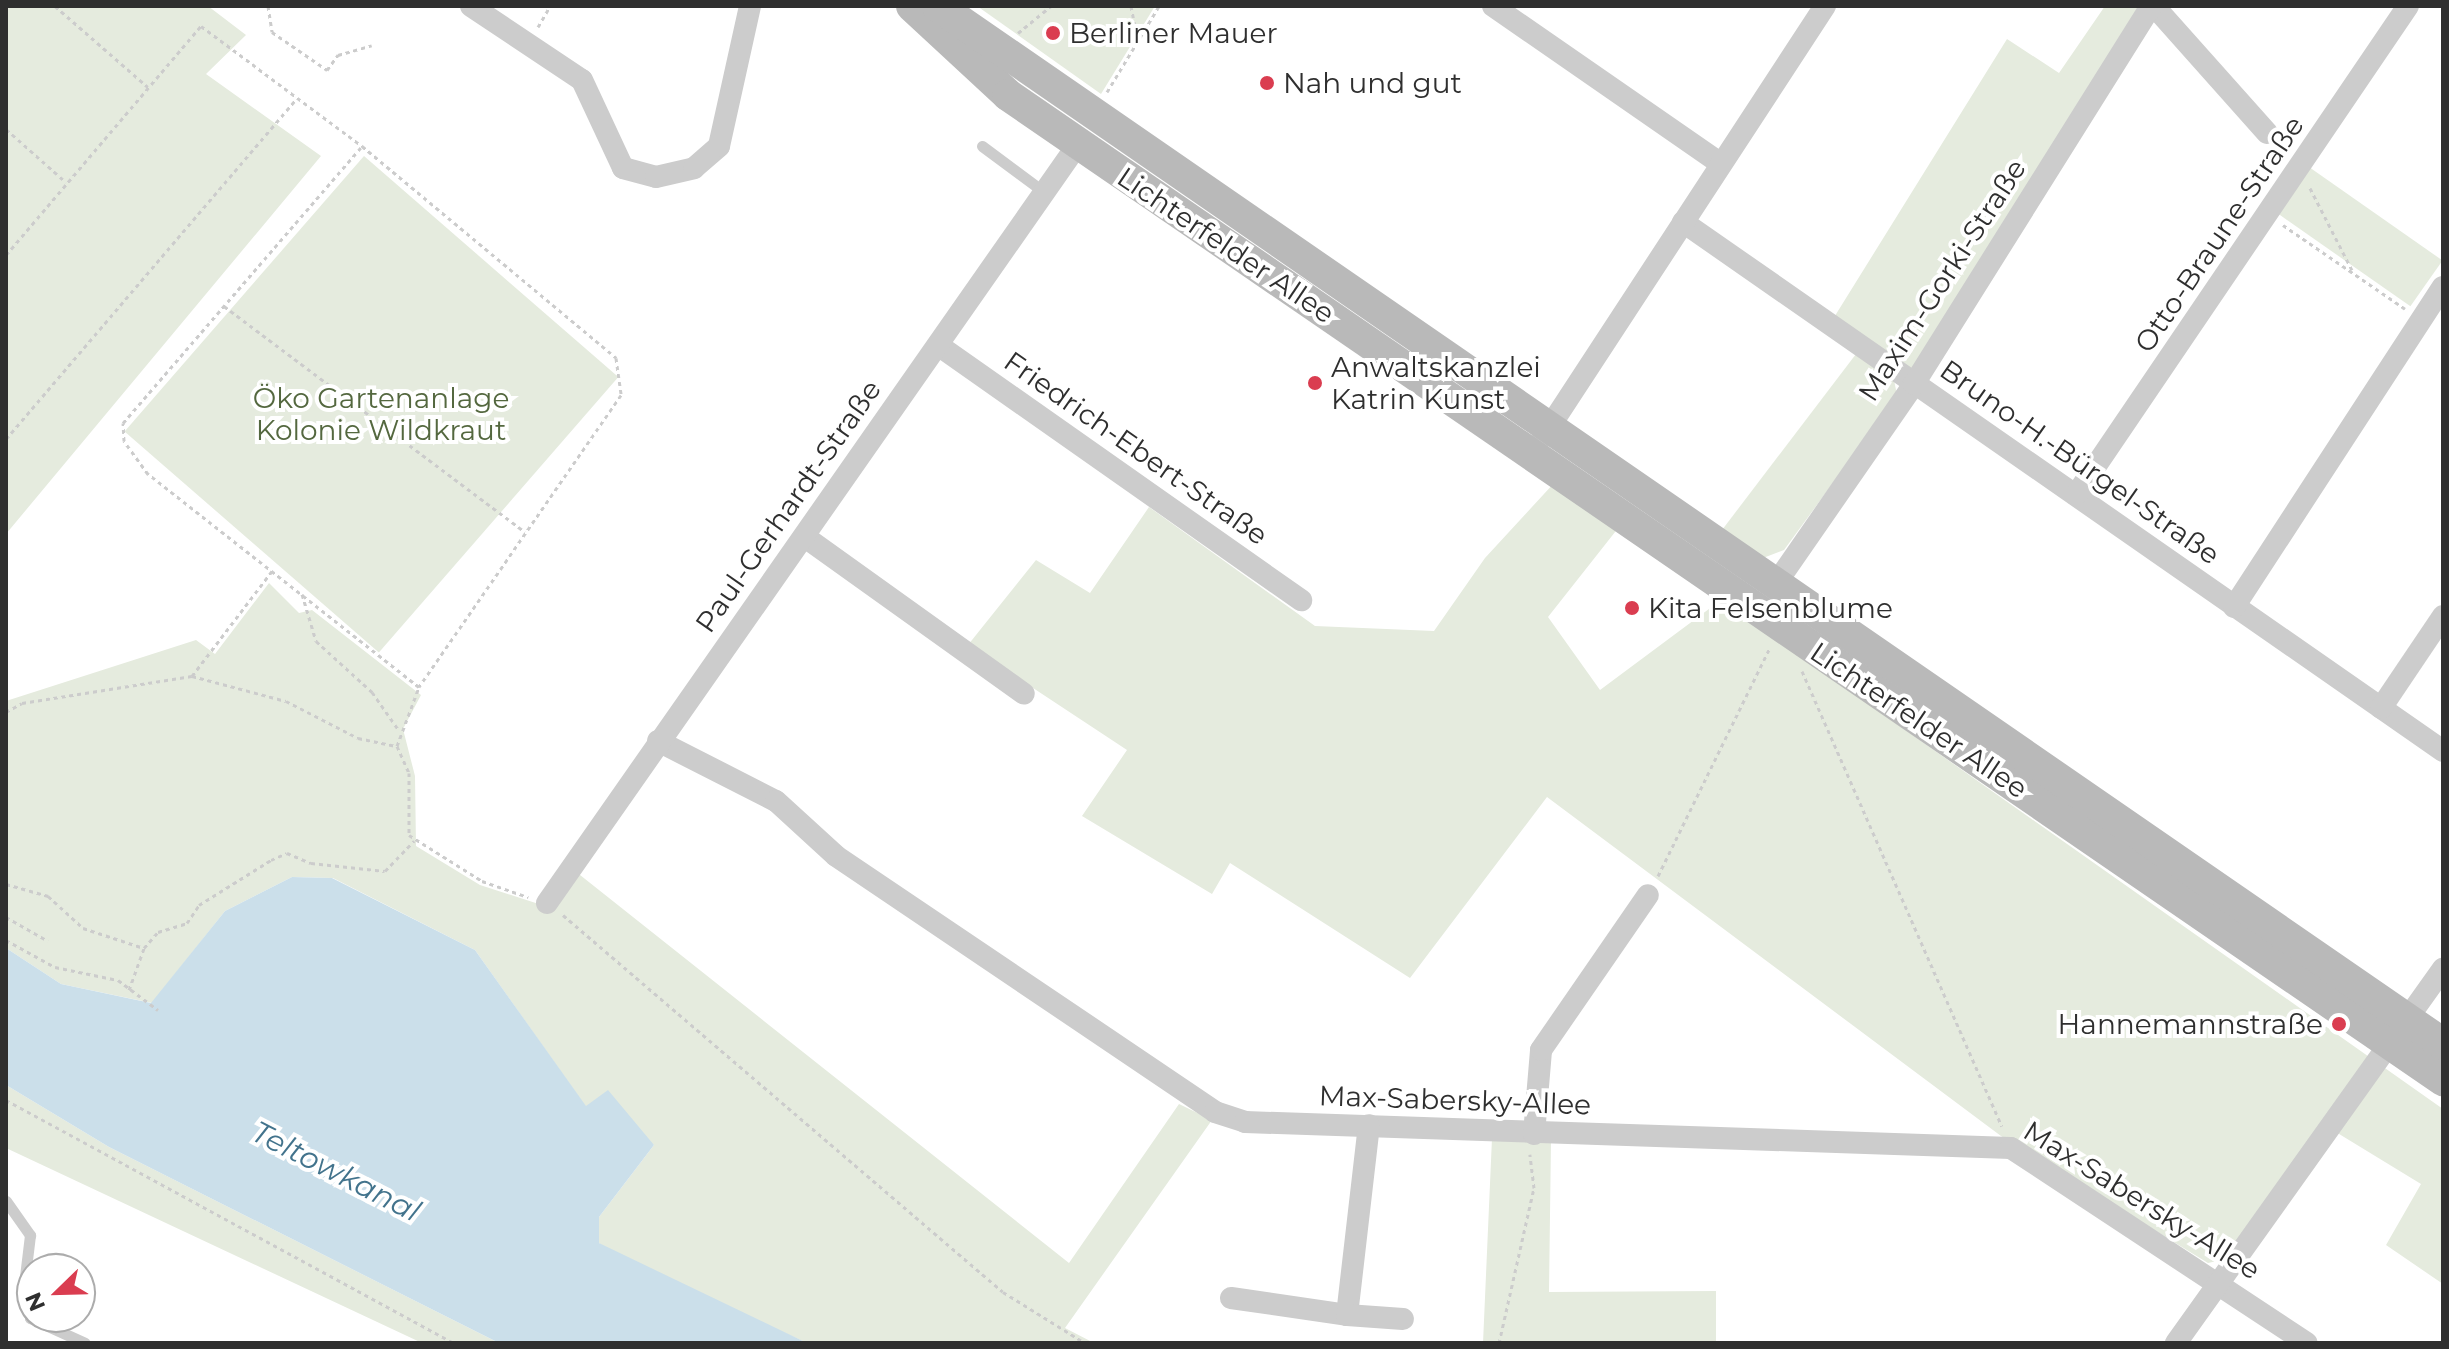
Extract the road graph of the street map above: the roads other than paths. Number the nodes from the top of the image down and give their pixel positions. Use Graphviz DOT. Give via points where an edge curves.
graph roads {
  1 [pos="471,6"];
  2 [pos="750,6"];
  3 [pos="912,6"];
  4 [pos="1493,6"];
  5 [pos="1825,6"];
  6 [pos="2153,6"];
  7 [pos="2408,6"];
  8 [pos="950,23"];
  9 [pos="1098,106"];
  10 [pos="2267,133"];
  11 [pos="1078,144"];
  12 [pos="982,146"];
  13 [pos="1720,163"];
  14 [pos="1044,192"];
  15 [pos="1683,222"];
  16 [pos="2443,287"];
  17 [pos="938,345"];
  18 [pos="1914,384"];
  19 [pos="1541,440"];
  20 [pos="2076,495"];
  21 [pos="805,537"];
  22 [pos="1777,582"];
  23 [pos="1301,600"];
  24 [pos="2234,607"];
  25 [pos="2443,616"];
  26 [pos="1024,694"];
  27 [pos="2381,708"];
  28 [pos="658,741"];
  29 [pos="2443,751"];
  30 [pos="1648,895"];
  31 [pos="547,903"];
  32 [pos="2443,968"];
  33 [pos="2398,1031"];
  34 [pos="2443,1044"];
  35 [pos="2443,1080"];
  36 [pos="1369,1125"];
  37 [pos="1525,1134"];
  38 [pos="6,1201"];
  39 [pos="2220,1280"];
  40 [pos="1231,1298"];
  41 [pos="1347,1315"];
  42 [pos="1403,1319"];
  43 [pos="85,1343"];
  44 [pos="2176,1343"];
  45 [pos="2307,1343"];
  1 -- 2 [label="street" via="528,41 589,90 623,168 656,177 680,173 719,146"];
  3 -- 8 [label="main road"];
  4 -- 13 [label="street"];
  5 -- 13 [label="street"];
  6 -- 10 [label="street"];
  6 -- 18 [label="street, Maxim-Gorki-Straße"];
  7 -- 20 [label="street, Otto-Braune-Straße"];
  8 -- 9 [label="main road, Lichterfelder Allee"];
  8 -- 11 [label="main road, Lichterfelder Allee"];
  9 -- 11 [label="main road"];
  9 -- 19 [label="main road, Lichterfelder Allee"];
  11 -- 14 [label="street, Paul-Gerhardt-Straße"];
  11 -- 19 [label="main road, Lichterfelder Allee"];
  12 -- 14 [label="lane"];
  13 -- 15 [label="street"];
  14 -- 17 [label="street, Paul-Gerhardt-Straße"];
  15 -- 18 [label="street, Bruno-H.-Bürgel-Straße"];
  15 -- 19 [label="street"];
  16 -- 24 [label="street"];
  17 -- 21 [label="street, Paul-Gerhardt-Straße"];
  17 -- 23 [label="street, Friedrich-Ebert-Straße"];
  18 -- 20 [label="street, Bruno-H.-Bürgel-Straße"];
  18 -- 22 [label="street, Maxim-Gorki-Straße"];
  19 -- 22 [label="main road, Lichterfelder Allee"];
  19 -- 33 [label="main road, Lichterfelder Allee" via="1784,627"];
  20 -- 24 [label="street, Bruno-H.-Bürgel-Straße"];
  21 -- 26 [label="street"];
  21 -- 28 [label="street, Paul-Gerhardt-Straße"];
  22 -- 33 [label="main road, Lichterfelder Allee"];
  24 -- 27 [label="street, Bruno-H.-Bürgel-Straße"];
  25 -- 27 [label="street"];
  27 -- 29 [label="street, Bruno-H.-Bürgel-Straße"];
  28 -- 31 [label="street, Paul-Gerhardt-Straße"];
  28 -- 36 [label="street, Max-Sabersky-Allee" via="776,801 836,856 1183,1096 1245,1122"];
  30 -- 37 [label="street" via="1541,1050"];
  32 -- 33 [label="street"];
  33 -- 34 [label="main road, Lichterfelder Allee"];
  33 -- 35 [label="main road, Lichterfelder Allee"];
  33 -- 39 [label="street"];
  36 -- 37 [label="street, Max-Sabersky-Allee"];
  36 -- 41 [label="street"];
  37 -- 39 [label="street, Max-Sabersky-Allee" via="2011,1148"];
  38 -- 43 [label="lane" via="30,1235 23,1293 30,1318"];
  39 -- 44 [label="street"];
  39 -- 45 [label="street, Max-Sabersky-Allee"];
  40 -- 41 [label="street"];
  41 -- 42 [label="street"];
}
